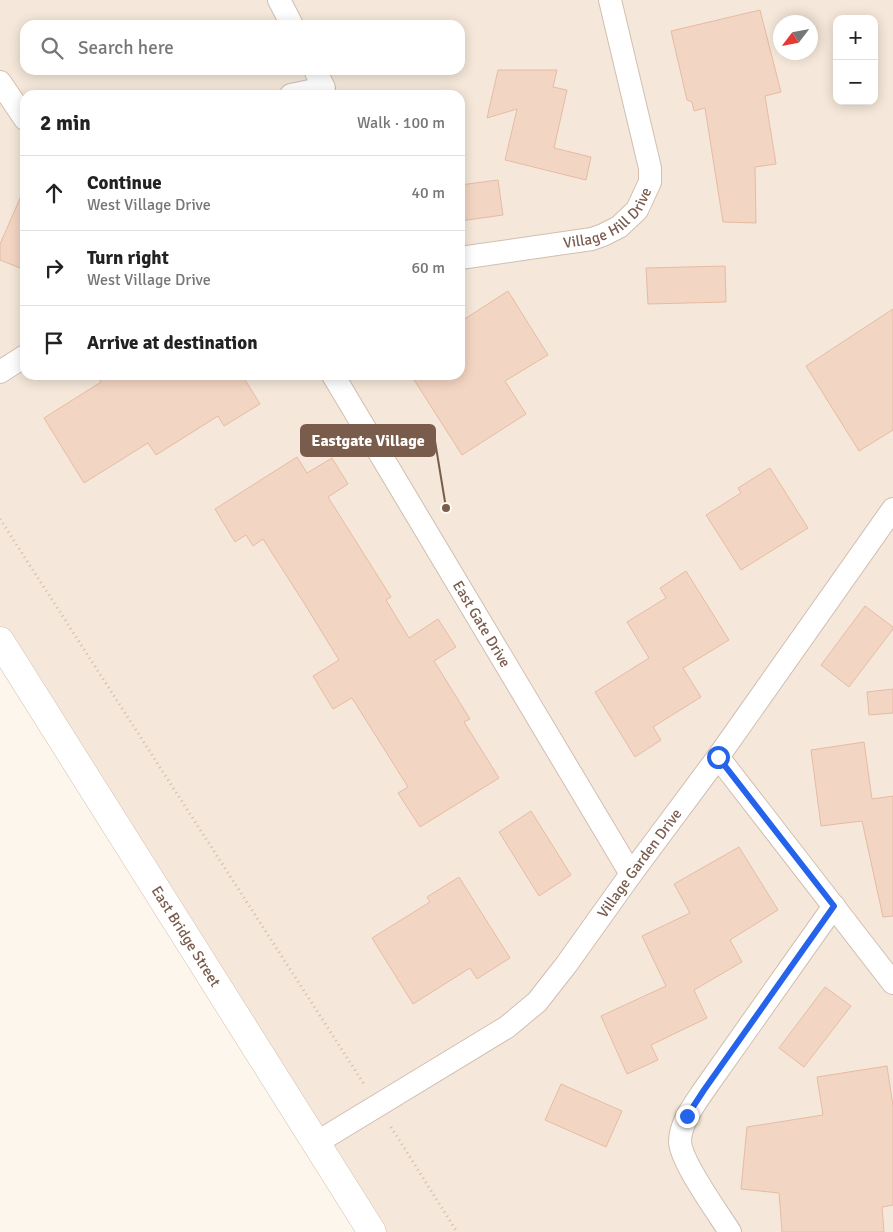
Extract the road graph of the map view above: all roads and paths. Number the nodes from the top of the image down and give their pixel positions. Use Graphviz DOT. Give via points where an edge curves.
graph roads {
  1 [pos="279,0"];
  2 [pos="610,0"];
  3 [pos="289,20"];
  4 [pos="0,82"];
  5 [pos="322,85"];
  6 [pos="306,90"];
  7 [pos="20,111"];
  8 [pos="465,257"];
  9 [pos="20,359"];
  10 [pos="0,372"];
  11 [pos="336,380"];
  12 [pos="0,519"];
  13 [pos="889,525"];
  14 [pos="0,641"];
  15 [pos="718,757"];
  16 [pos="630,874"];
  17 [pos="834,906"];
  18 [pos="893,983"];
  19 [pos="378,1105"];
  20 [pos="316,1143"];
  21 [pos="372,1232"];
  22 [pos="457,1232"];
  23 [pos="730,1232"];
  1 -- 3 [label="street"];
  2 -- 8 [label="street, Village Hill Drive" via="650,168 650,182 637,210 619,227 592,239"];
  4 -- 7 [label="street"];
  5 -- 6 [label="street"];
  9 -- 10 [label="street"];
  11 -- 16 [label="street, East Gate Drive"];
  12 -- 19 [label="path"];
  13 -- 15 [label="street, Village Garden Drive"];
  14 -- 20 [label="main road, East Bridge Street"];
  15 -- 16 [label="street, Village Garden Drive"];
  15 -- 17 [label="street"];
  16 -- 19 [label="street, Village Garden Drive" via="537,1002 507,1027"];
  17 -- 18 [label="street"];
  17 -- 23 [label="street" via="704,1090 687,1116 682,1131 680,1142 684,1158"];
  19 -- 20 [label="street, Village Garden Drive"];
  19 -- 22 [label="path"];
  20 -- 21 [label="main road, East Bridge Street"];
}
